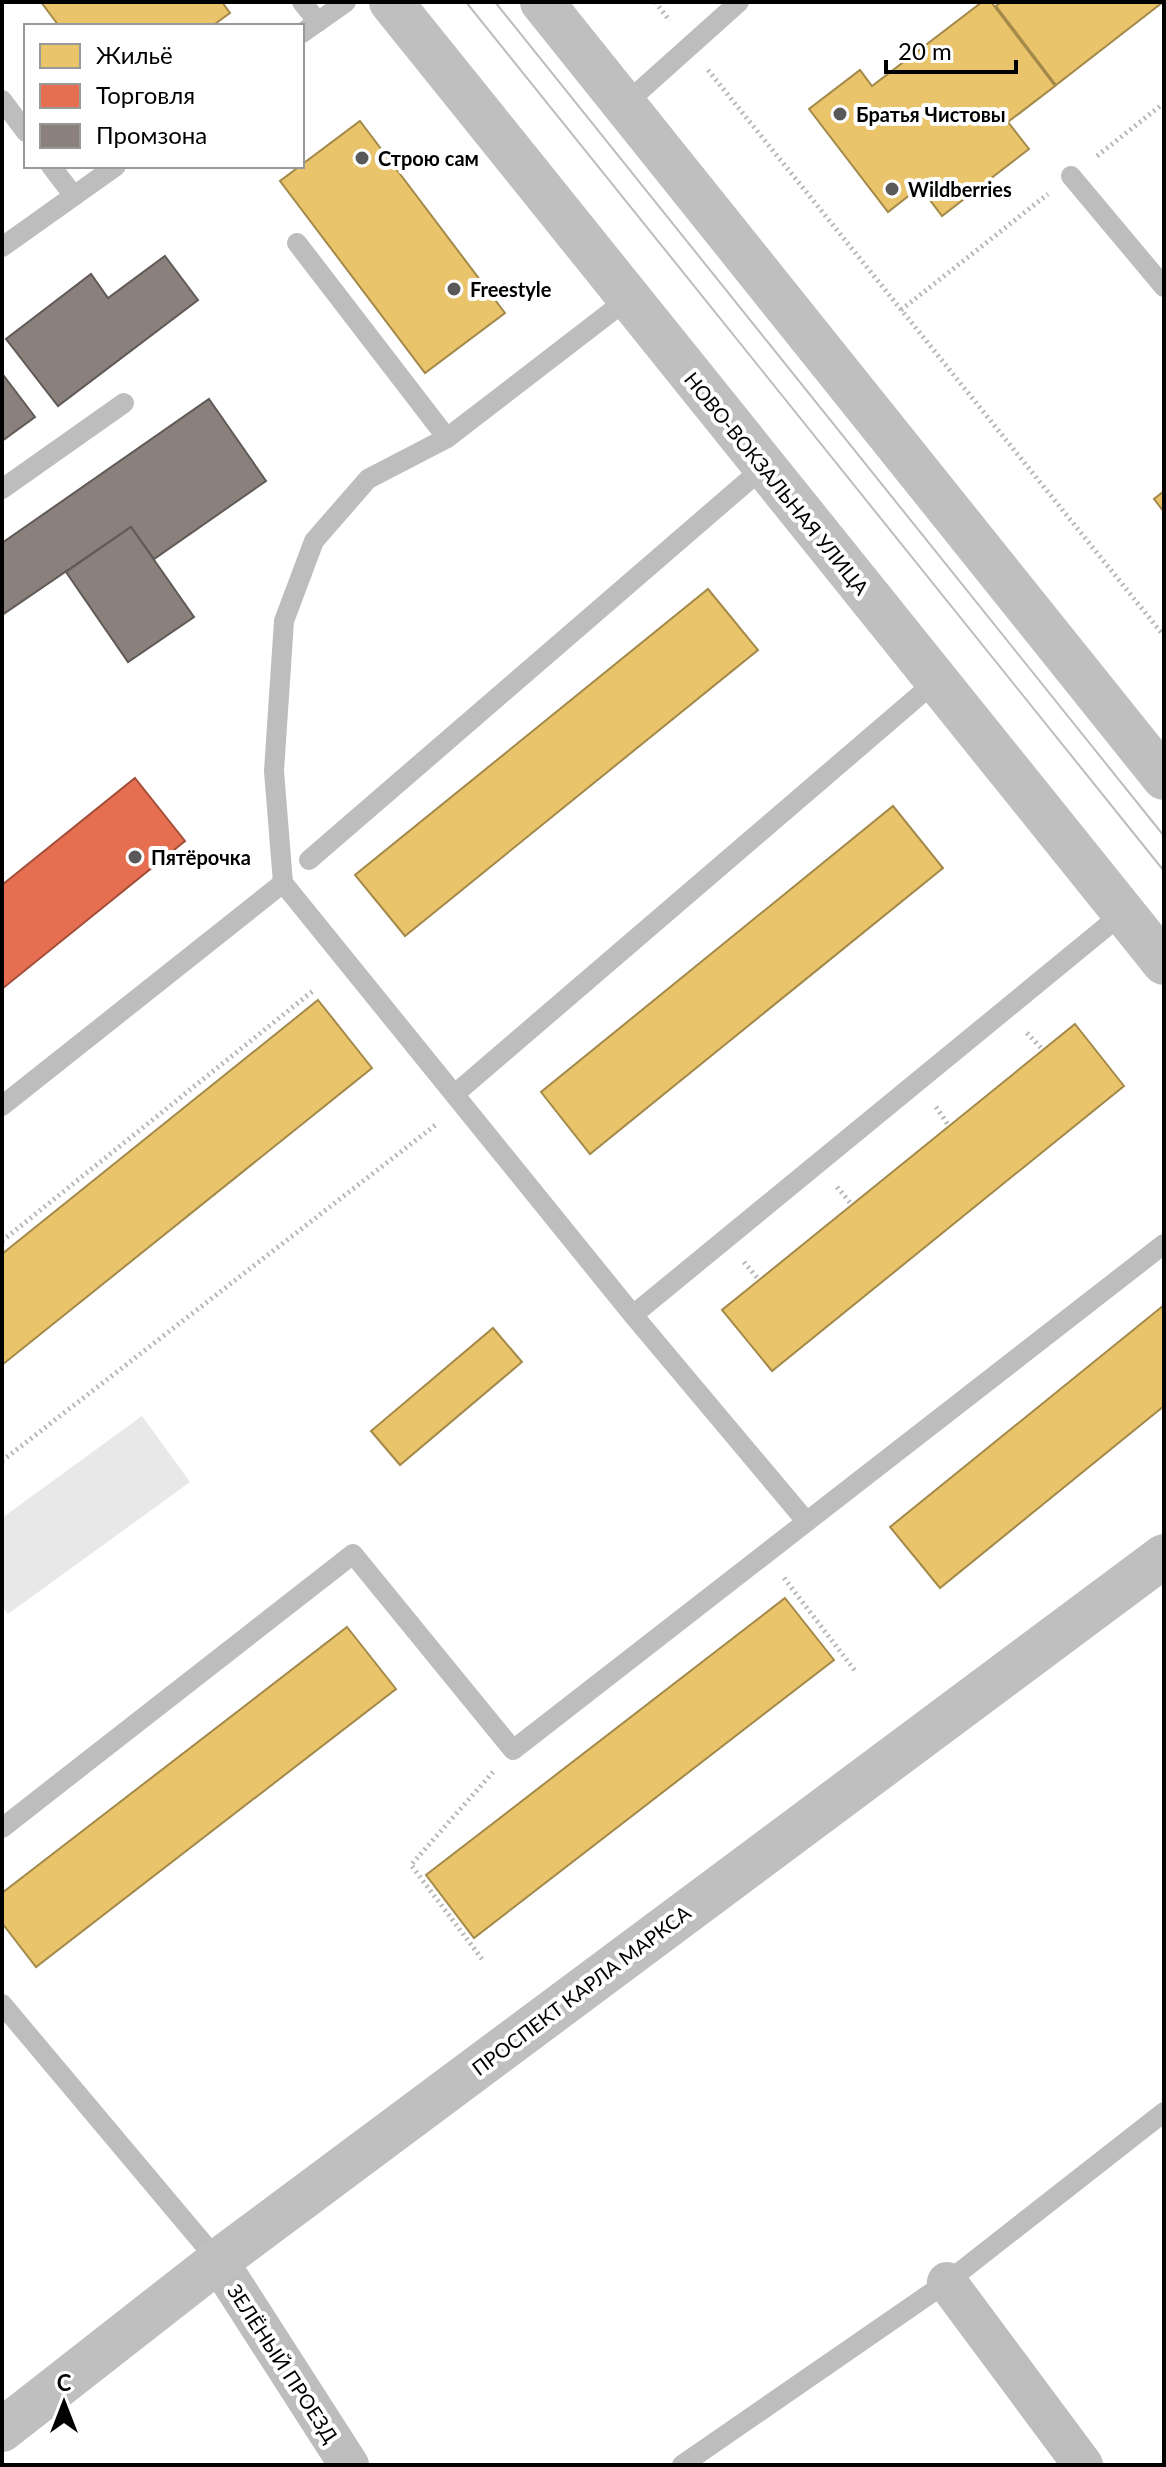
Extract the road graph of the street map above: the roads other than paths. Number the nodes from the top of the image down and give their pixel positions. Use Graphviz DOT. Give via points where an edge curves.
graph roads {
  1 [pos="302,2"];
  2 [pos="346,2"];
  3 [pos="391,2"];
  4 [pos="542,2"];
  5 [pos="739,2"];
  6 [pos="310,27"];
  7 [pos="2,100"];
  8 [pos="624,105"];
  9 [pos="24,129"];
  10 [pos="53,168"];
  11 [pos="113,168"];
  12 [pos="1071,176"];
  13 [pos="74,196"];
  14 [pos="297,243"];
  15 [pos="2,247"];
  16 [pos="1164,287"];
  17 [pos="629,298"];
  18 [pos="124,403"];
  19 [pos="447,438"];
  20 [pos="764,467"];
  21 [pos="2,489"];
  22 [pos="936,681"];
  23 [pos="1164,778"];
  24 [pos="309,860"];
  25 [pos="283,883"];
  26 [pos="1123,913"];
  27 [pos="1164,963"];
  28 [pos="456,1093"];
  29 [pos="2,1106"];
  30 [pos="1164,1244"];
  31 [pos="633,1315"];
  32 [pos="806,1521"];
  33 [pos="1164,1556"];
  34 [pos="2,1828"];
  35 [pos="2,2004"];
  36 [pos="1164,2112"];
  37 [pos="218,2261"];
  38 [pos="947,2282"];
  39 [pos="2,2430"];
  40 [pos="349,2465"];
  41 [pos="682,2465"];
  42 [pos="1083,2465"];
  1 -- 6 [label="lane"];
  2 -- 6 [label="lane"];
  3 -- 17 [label="main road, НОВО-ВОКЗАЛЬНАЯ УЛИЦА"];
  4 -- 8 [label="main road"];
  5 -- 8 [label="lane"];
  7 -- 9 [label="lane"];
  8 -- 23 [label="main road"];
  10 -- 13 [label="lane"];
  11 -- 13 [label="lane"];
  12 -- 16 [label="lane"];
  13 -- 15 [label="lane"];
  14 -- 19 [label="lane"];
  17 -- 19 [label="lane"];
  17 -- 20 [label="main road, НОВО-ВОКЗАЛЬНАЯ УЛИЦА"];
  18 -- 21 [label="lane"];
  19 -- 25 [label="lane" via="368,479 314,541 284,621 274,771"];
  20 -- 22 [label="main road, НОВО-ВОКЗАЛЬНАЯ УЛИЦА"];
  20 -- 24 [label="lane"];
  22 -- 26 [label="main road, НОВО-ВОКЗАЛЬНАЯ УЛИЦА"];
  22 -- 28 [label="lane"];
  25 -- 28 [label="lane"];
  25 -- 29 [label="lane"];
  26 -- 27 [label="main road, НОВО-ВОКЗАЛЬНАЯ УЛИЦА"];
  26 -- 31 [label="lane"];
  28 -- 31 [label="lane"];
  30 -- 32 [label="lane"];
  31 -- 32 [label="lane"];
  32 -- 34 [label="lane" via="513,1750 353,1554"];
  33 -- 37 [label="main road, ПРОСПЕКТ КАРЛА МАРКСА"];
  35 -- 37 [label="lane"];
  36 -- 38 [label="lane"];
  37 -- 39 [label="main road, ПРОСПЕКТ КАРЛА МАРКСА"];
  37 -- 40 [label="street, ЗЕЛЁНЫЙ ПРОЕЗД"];
  38 -- 41 [label="lane"];
  38 -- 42 [label="street"];
}
